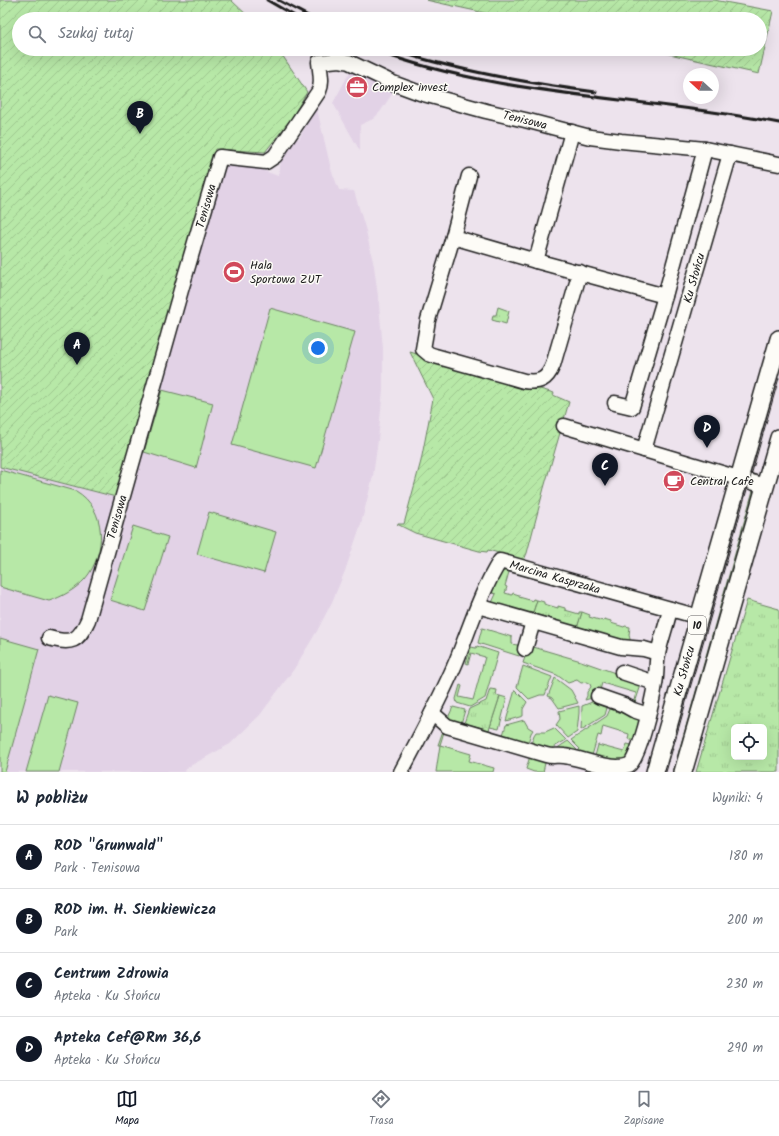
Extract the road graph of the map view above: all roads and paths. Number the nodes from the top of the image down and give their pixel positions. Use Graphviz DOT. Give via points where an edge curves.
graph roads {
  1 [pos="319,56"];
  2 [pos="323,56"];
  3 [pos="572,132"];
  4 [pos="705,149"];
  5 [pos="730,154"];
  6 [pos="779,164"];
  7 [pos="469,176"];
  8 [pos="453,237"];
  9 [pos="536,261"];
  10 [pos="580,272"];
  11 [pos="665,296"];
  12 [pos="779,339"];
  13 [pos="615,402"];
  14 [pos="564,426"];
  15 [pos="779,438"];
  16 [pos="644,450"];
  17 [pos="739,478"];
  18 [pos="765,486"];
  19 [pos="478,606"];
  20 [pos="670,610"];
  21 [pos="699,617"];
  22 [pos="533,622"];
  23 [pos="49,638"];
  24 [pos="530,647"];
  25 [pos="658,653"];
  26 [pos="622,672"];
  27 [pos="655,683"];
  28 [pos="598,696"];
  29 [pos="432,713"];
  30 [pos="648,715"];
  31 [pos="643,734"];
  32 [pos="664,740"];
  33 [pos="401,772"];
  34 [pos="655,772"];
  35 [pos="683,772"];
  1 -- 23 [label="street, Tenisowa" via="319,91 275,156 266,162 220,157 88,620 80,634 71,641"];
  2 -- 3 [label="street, Tenisowa" via="349,62 406,88"];
  3 -- 4 [label="street, Tenisowa" via="621,141"];
  3 -- 9 [label="street"];
  4 -- 5 [label="street, Tenisowa"];
  4 -- 11 [label="street"];
  5 -- 6 [label="street"];
  5 -- 16 [label="street, Ku Słońcu"];
  7 -- 8 [label="street"];
  8 -- 9 [label="street"];
  8 -- 10 [label="street" via="428,320 423,349 429,354 524,381 536,382 550,374"];
  9 -- 10 [label="street"];
  10 -- 11 [label="street"];
  11 -- 13 [label="street" via="632,407"];
  12 -- 17 [label="main road, Ku Słońcu / 10"];
  14 -- 16 [label="street"];
  15 -- 18 [label="main road, 10"];
  16 -- 17 [label="street"];
  17 -- 18 [label="street"];
  17 -- 21 [label="main road, Ku Słońcu / 10"];
  18 -- 35 [label="main road, 10"];
  19 -- 20 [label="street, Marcina Kasprzaka" via="500,561"];
  19 -- 22 [label="street"];
  19 -- 29 [label="street"];
  20 -- 21 [label="street, Marcina Kasprzaka"];
  20 -- 25 [label="street"];
  21 -- 32 [label="main road, Ku Słońcu / 10"];
  22 -- 24 [label="street"];
  22 -- 25 [label="street" via="621,647 644,648"];
  25 -- 27 [label="street"];
  26 -- 27 [label="street"];
  27 -- 30 [label="street"];
  28 -- 30 [label="street"];
  29 -- 31 [label="street" via="444,724 452,727 546,755 564,756 614,768 628,766 634,761"];
  29 -- 33 [label="street"];
  30 -- 31 [label="street"];
  31 -- 32 [label="street"];
  32 -- 34 [label="main road, Ku Słońcu / 10"];
}
